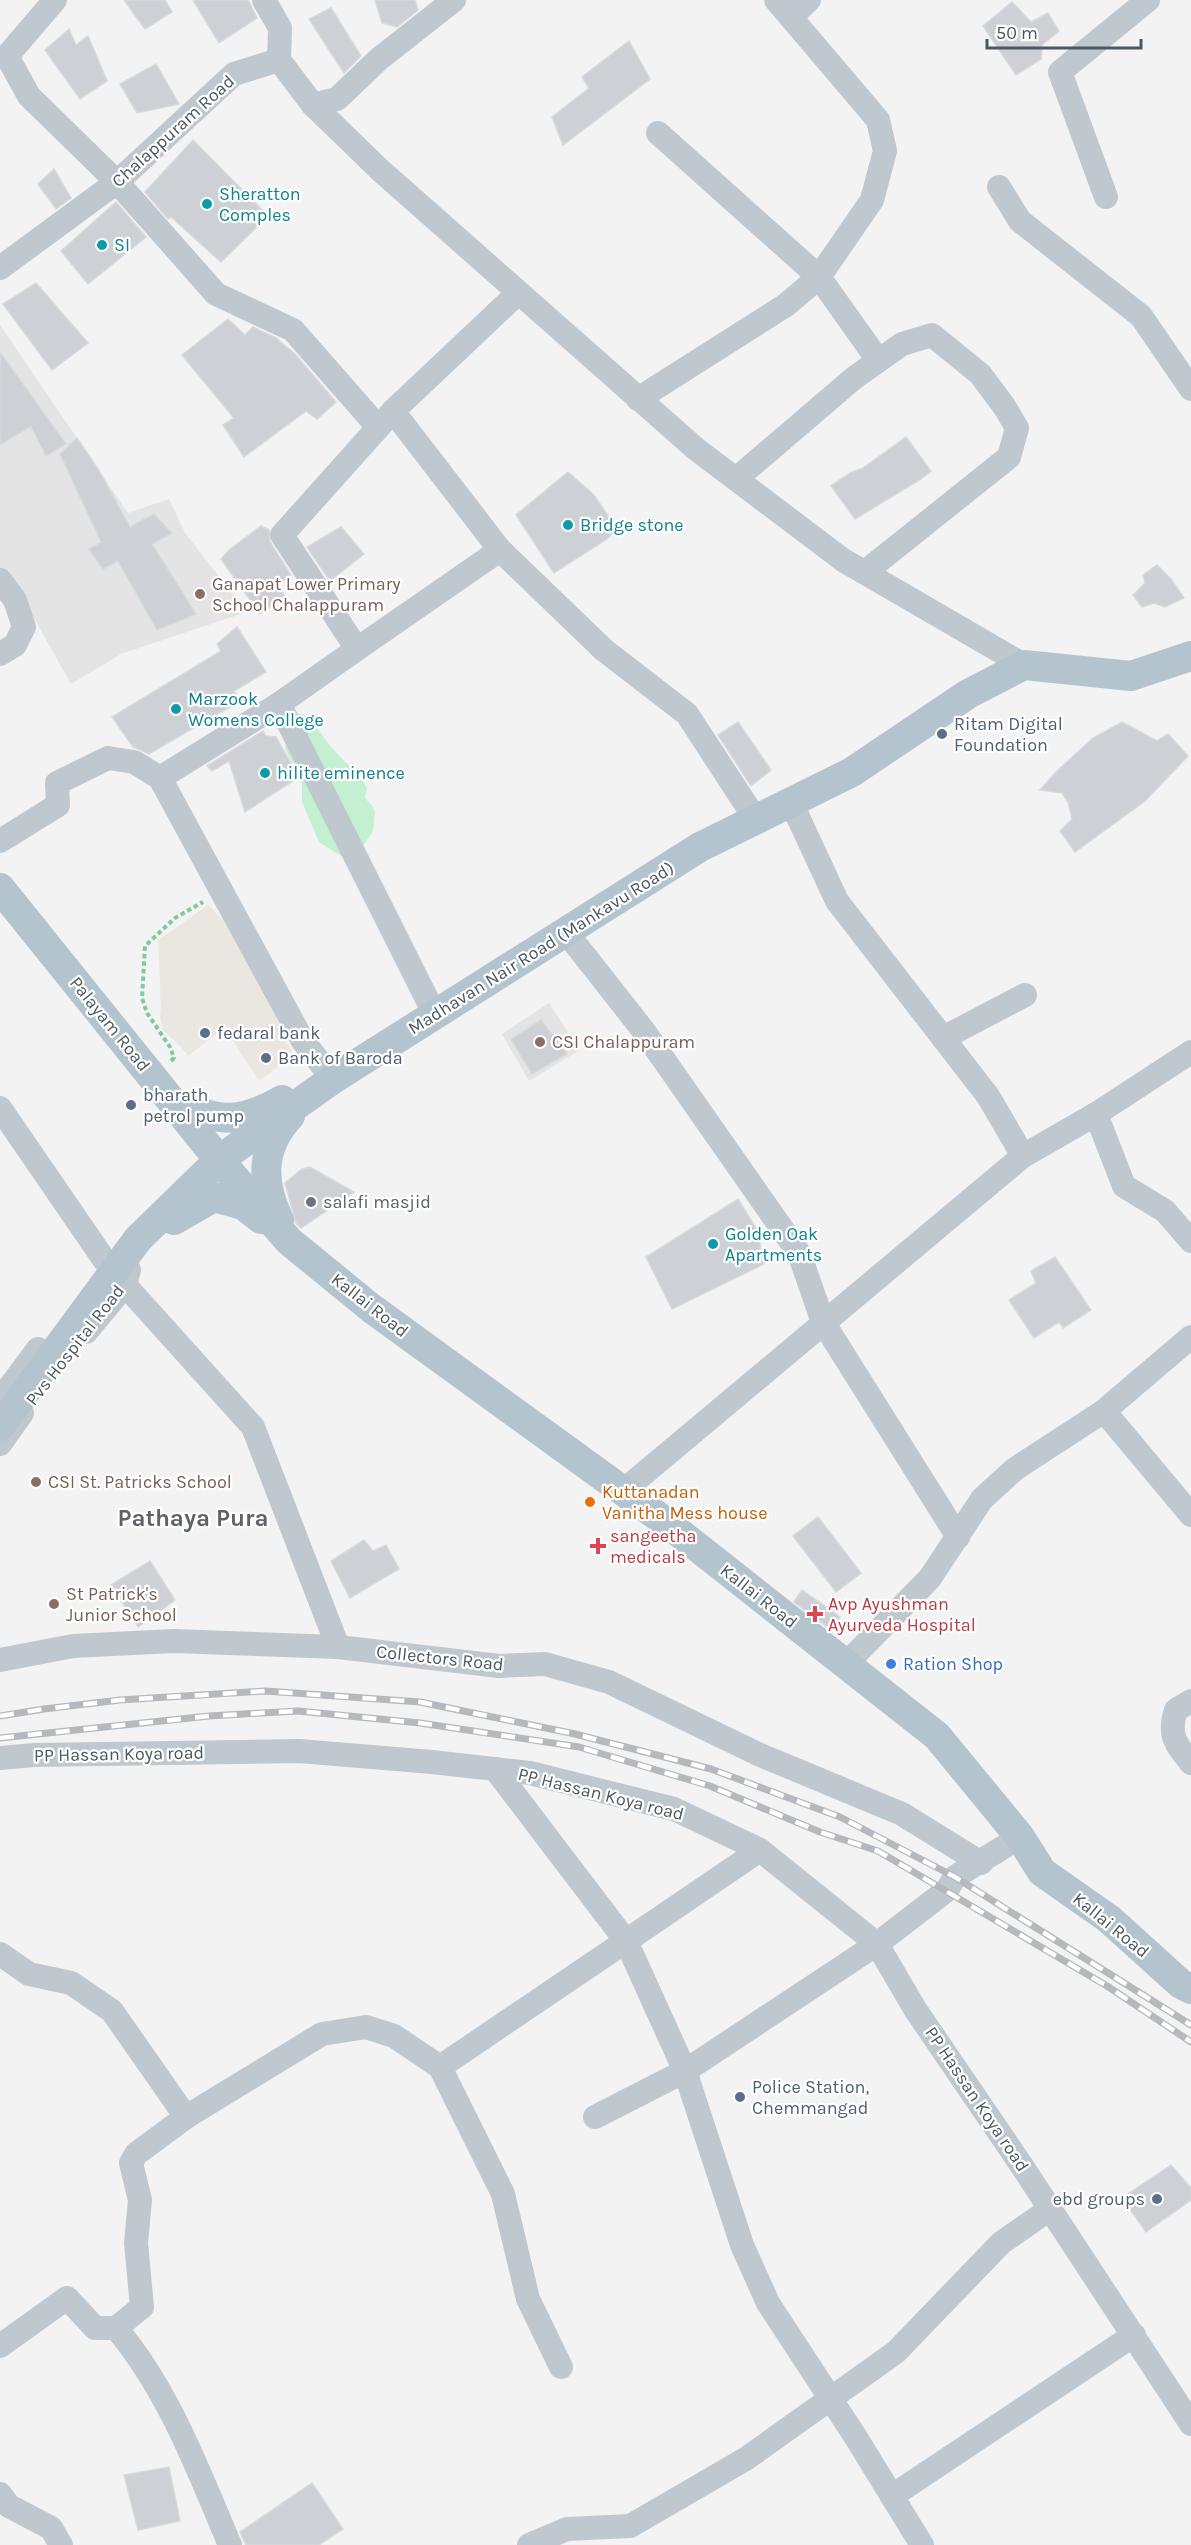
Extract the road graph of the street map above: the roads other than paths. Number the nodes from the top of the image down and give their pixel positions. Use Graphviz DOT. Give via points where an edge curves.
graph roads {
  1 [pos="55,0"];
  2 [pos="264,0"];
  3 [pos="454,0"];
  4 [pos="809,0"];
  5 [pos="1148,0"];
  6 [pos="783,9"];
  7 [pos="279,60"];
  8 [pos="313,105"];
  9 [pos="658,134"];
  10 [pos="117,182"];
  11 [pos="999,187"];
  12 [pos="1107,197"];
  13 [pos="0,268"];
  14 [pos="819,277"];
  15 [pos="518,293"];
  16 [pos="878,360"];
  17 [pos="1191,389"];
  18 [pos="638,399"];
  19 [pos="386,419"];
  20 [pos="736,479"];
  21 [pos="500,550"];
  22 [pos="865,572"];
  23 [pos="0,580"];
  24 [pos="357,649"];
  25 [pos="0,654"];
  26 [pos="1191,658"];
  27 [pos="1024,665"];
  28 [pos="279,704"];
  29 [pos="160,778"];
  30 [pos="791,802"];
  31 [pos="756,820"];
  32 [pos="0,841"];
  33 [pos="0,888"];
  34 [pos="566,932"];
  35 [pos="1025,995"];
  36 [pos="435,1015"];
  37 [pos="943,1038"];
  38 [pos="1191,1052"];
  39 [pos="333,1079"];
  40 [pos="305,1101"];
  41 [pos="174,1104"];
  42 [pos="0,1108"];
  43 [pos="1096,1114"];
  44 [pos="1023,1156"];
  45 [pos="219,1160"];
  46 [pos="146,1233"];
  47 [pos="290,1241"];
  48 [pos="1191,1242"];
  49 [pos="105,1261"];
  50 [pos="125,1285"];
  51 [pos="823,1322"];
  52 [pos="1191,1336"];
  53 [pos="0,1400"];
  54 [pos="1104,1411"];
  55 [pos="0,1426"];
  56 [pos="0,1444"];
  57 [pos="623,1491"];
  58 [pos="1191,1515"];
  59 [pos="958,1537"];
  60 [pos="338,1647"];
  61 [pos="0,1660"];
  62 [pos="846,1664"];
  63 [pos="1191,1701"];
  64 [pos="0,1758"];
  65 [pos="1191,1763"];
  66 [pos="495,1769"];
  67 [pos="1020,1837"];
  68 [pos="760,1851"];
  69 [pos="981,1863"];
  70 [pos="626,1941"];
  71 [pos="877,1944"];
  72 [pos="0,1954"];
  73 [pos="1188,1981"];
  74 [pos="440,2067"];
  75 [pos="685,2071"];
  76 [pos="186,2117"];
  77 [pos="595,2117"];
  78 [pos="1050,2209"];
  79 [pos="116,2328"];
  80 [pos="1134,2335"];
  81 [pos="0,2346"];
  82 [pos="561,2367"];
  83 [pos="831,2400"];
  84 [pos="1191,2424"];
  85 [pos="0,2494"];
  86 [pos="892,2496"];
  87 [pos="61,2545"];
  88 [pos="230,2545"];
  89 [pos="529,2545"];
  90 [pos="922,2545"];
  1 -- 10 [label="street" via="7,56 29,96"];
  2 -- 7 [label="street" via="280,28"];
  3 -- 8 [label="street" via="379,59 337,99"];
  4 -- 6 [label="street"];
  5 -- 12 [label="street" via="1060,72"];
  6 -- 14 [label="street" via="878,120 885,151 872,200"];
  7 -- 8 [label="street"];
  7 -- 10 [label="street, Chalappuram Road" via="234,74"];
  8 -- 15 [label="street"];
  9 -- 14 [label="street"];
  10 -- 13 [label="street, Chalappuram Road"];
  10 -- 19 [label="street" via="216,294 293,330"];
  11 -- 17 [label="street" via="1020,221 1141,316"];
  14 -- 16 [label="street"];
  14 -- 18 [label="street" via="786,305"];
  15 -- 18 [label="street"];
  15 -- 19 [label="street"];
  16 -- 20 [label="street"];
  16 -- 22 [label="street" via="902,344 932,335 980,374 1017,429 1009,458"];
  18 -- 20 [label="street"];
  19 -- 21 [label="street"];
  19 -- 24 [label="street" via="282,535"];
  20 -- 22 [label="street" via="843,560"];
  21 -- 24 [label="street"];
  21 -- 31 [label="street" via="604,650 687,714"];
  22 -- 27 [label="street"];
  23 -- 25 [label="street" via="15,600 24,627 15,645"];
  24 -- 28 [label="street"];
  26 -- 27 [label="main road" via="1131,676"];
  27 -- 30 [label="main road, Madhavan Nair Road (Mankavu Road)" via="968,694 852,772"];
  28 -- 29 [label="street"];
  28 -- 36 [label="street"];
  29 -- 32 [label="street" via="134,762 108,758 57,783 58,805"];
  29 -- 39 [label="street" via="303,1041"];
  30 -- 31 [label="main road, Madhavan Nair Road (Mankavu Road)"];
  30 -- 37 [label="street" via="837,902"];
  31 -- 34 [label="main road, Madhavan Nair Road (Mankavu Road)" via="700,847"];
  33 -- 41 [label="main road, Palayam Road"];
  34 -- 36 [label="main road, Madhavan Nair Road (Mankavu Road)"];
  34 -- 51 [label="street" via="643,1030 800,1253"];
  35 -- 37 [label="street"];
  36 -- 39 [label="main road, Madhavan Nair Road (Mankavu Road)"];
  37 -- 44 [label="street" via="988,1096"];
  38 -- 43 [label="street"];
  39 -- 40 [label="main road, Madhavan Nair Road (Mankavu Road)"];
  39 -- 41 [label="main road" via="238,1119 217,1118"];
  40 -- 45 [label="main road, Madhavan Nair Road (Mankavu Road)"];
  40 -- 47 [label="main road" via="275,1133 265,1181 270,1201"];
  41 -- 45 [label="main road, Palayam Road"];
  42 -- 49 [label="street"];
  43 -- 44 [label="street"];
  43 -- 48 [label="street" via="1124,1186 1165,1211"];
  44 -- 51 [label="street"];
  45 -- 46 [label="main road, Madhavan Nair Road (Mankavu Road)"];
  45 -- 47 [label="main road, Kallai Road"];
  46 -- 47 [label="main road" via="214,1197 243,1204"];
  46 -- 49 [label="street, Pvs Hospital Road"];
  46 -- 50 [label="street, Pvs Hospital Road"];
  46 -- 55 [label="main road, Madhavan Nair Road (Mankavu Road)"];
  47 -- 57 [label="main road, Kallai Road" via="371,1308"];
  49 -- 53 [label="street, Pvs Hospital Road"];
  50 -- 56 [label="street, Pvs Hospital Road"];
  50 -- 60 [label="street" via="253,1427"];
  51 -- 57 [label="street"];
  51 -- 59 [label="street"];
  52 -- 54 [label="street"];
  54 -- 58 [label="street"];
  54 -- 59 [label="street" via="1015,1469 982,1499"];
  57 -- 62 [label="main road, Kallai Road"];
  59 -- 62 [label="street" via="930,1578"];
  60 -- 61 [label="street, Collectors Road" via="174,1641 73,1646"];
  60 -- 69 [label="street, Collectors Road" via="499,1666 545,1664 609,1682 758,1754 902,1814"];
  62 -- 67 [label="main road, Kallai Road" via="937,1736"];
  63 -- 65 [label="street" via="1176,1710 1171,1726 1176,1745"];
  64 -- 66 [label="street, PP Hassan Koya road" via="299,1751"];
  66 -- 68 [label="street, PP Hassan Koya road" via="530,1773 674,1809"];
  66 -- 70 [label="street"];
  67 -- 69 [label="street"];
  67 -- 73 [label="main road, Kallai Road" via="1042,1872"];
  68 -- 70 [label="street"];
  68 -- 71 [label="street, PP Hassan Koya road"];
  69 -- 71 [label="street" via="955,1877 947,1890"];
  70 -- 74 [label="street"];
  70 -- 75 [label="street"];
  71 -- 75 [label="street"];
  71 -- 78 [label="street, PP Hassan Koya road" via="915,2009"];
  72 -- 76 [label="street" via="29,1974 71,1983 112,2011"];
  74 -- 76 [label="street" via="385,2033 366,2028 322,2034"];
  74 -- 82 [label="street" via="503,2194 528,2299"];
  75 -- 77 [label="street"];
  75 -- 83 [label="street" via="742,2245 768,2303"];
  76 -- 79 [label="street" via="136,2154 131,2163 140,2200 136,2243 142,2307"];
  78 -- 80 [label="street, PP Hassan Koya road"];
  78 -- 83 [label="street" via="1001,2242 896,2352"];
  79 -- 81 [label="street" via="95,2328 67,2298"];
  79 -- 88 [label="street" via="138,2354 183,2435"];
  80 -- 84 [label="street, PP Hassan Koya road"];
  80 -- 86 [label="street"];
  83 -- 86 [label="street"];
  83 -- 89 [label="street" via="747,2458 630,2526 567,2529"];
  85 -- 87 [label="street" via="9,2506 51,2528"];
  86 -- 90 [label="street"];
}
